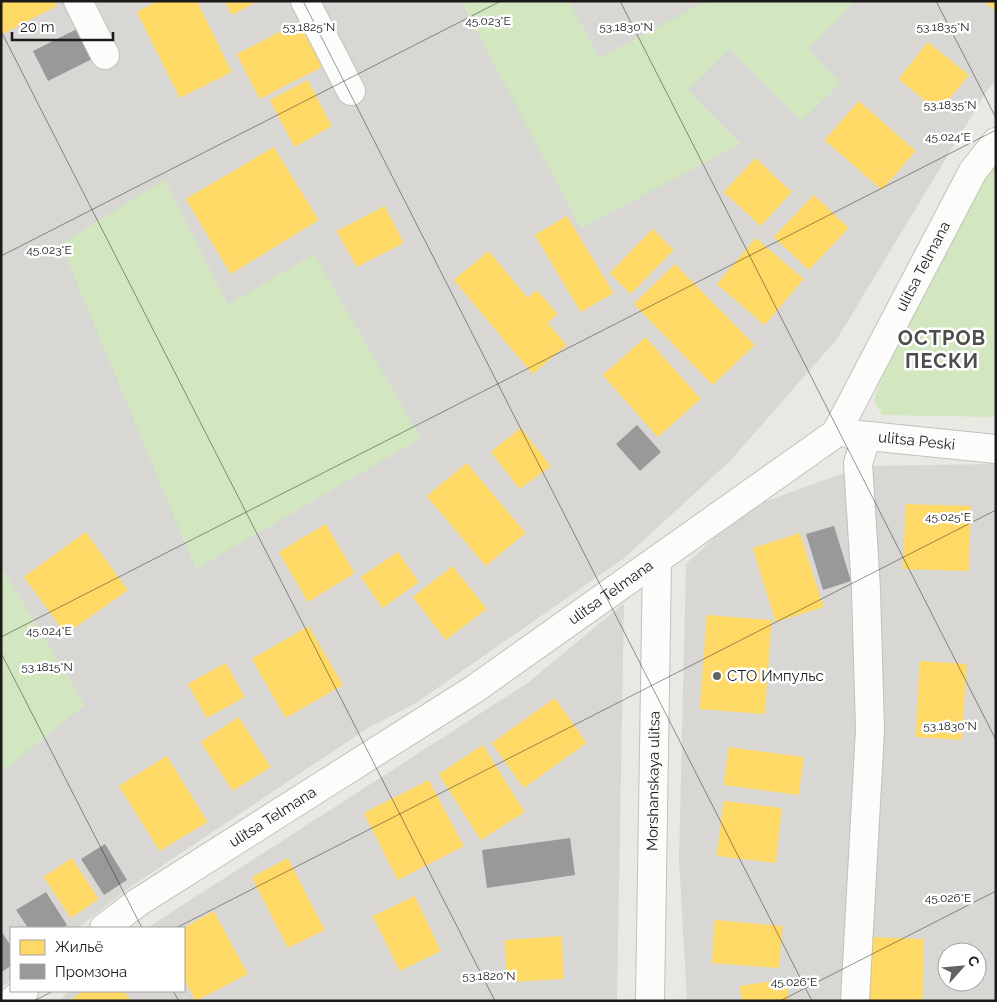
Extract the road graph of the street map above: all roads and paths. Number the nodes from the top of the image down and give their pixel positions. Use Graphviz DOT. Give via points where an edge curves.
graph roads {
  1 [pos="78,1"];
  2 [pos="305,1"];
  3 [pos="105,55"];
  4 [pos="351,92"];
  5 [pos="996,142"];
  6 [pos="836,433"];
  7 [pos="867,436"];
  8 [pos="996,449"];
  9 [pos="657,560"];
  10 [pos="105,927"];
  11 [pos="23,992"];
  12 [pos="12,1001"];
  13 [pos="650,1001"];
  14 [pos="855,1001"];
  1 -- 3 [label="street"];
  2 -- 4 [label="street"];
  5 -- 6 [label="street, ulitsa Telmana" via="974,171"];
  6 -- 7 [label="street, ulitsa Peski"];
  6 -- 9 [label="street, ulitsa Telmana"];
  7 -- 8 [label="street, ulitsa Peski"];
  7 -- 14 [label="street" via="858,463 870,730"];
  9 -- 10 [label="street, ulitsa Telmana" via="473,690 137,902"];
  9 -- 13 [label="street, Morshanskaya ulitsa"];
  11 -- 12 [label="street"];
}
